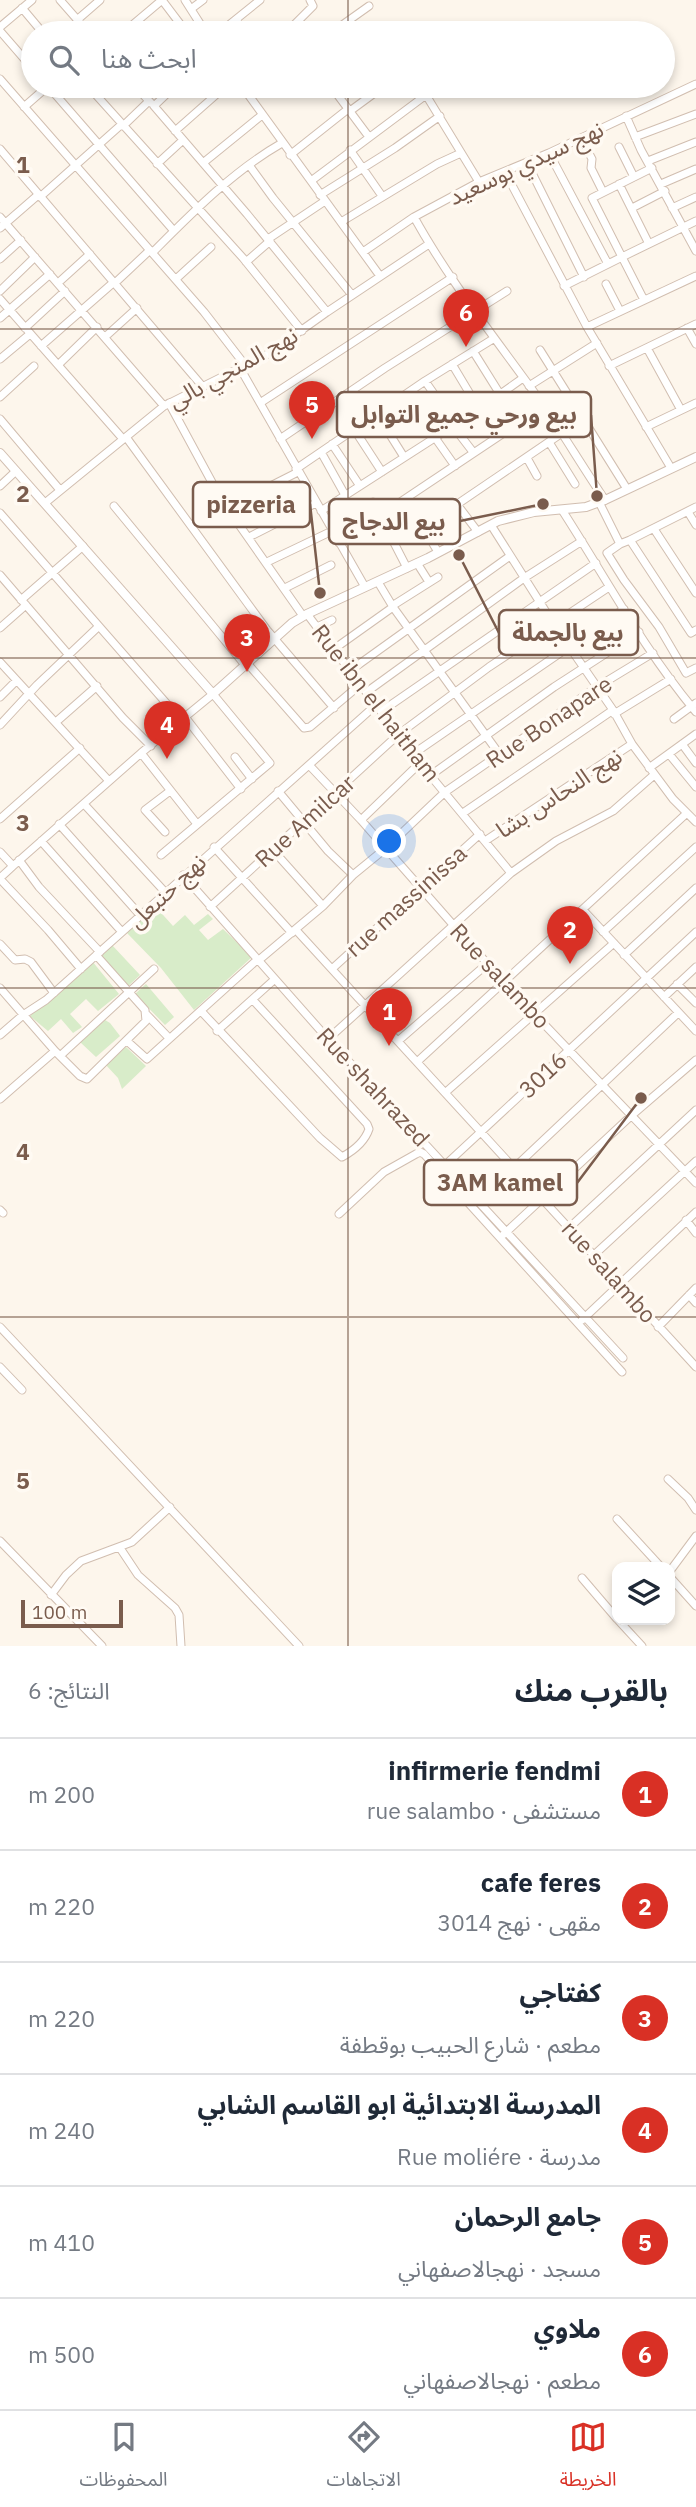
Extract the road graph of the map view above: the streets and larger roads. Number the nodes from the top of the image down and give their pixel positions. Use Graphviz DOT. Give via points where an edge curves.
graph roads {
  1 [pos="32,0"];
  2 [pos="60,0"];
  3 [pos="100,0"];
  4 [pos="162,0"];
  5 [pos="185,0"];
  6 [pos="203,0"];
  7 [pos="260,0"];
  8 [pos="310,0"];
  9 [pos="369,6"];
  10 [pos="22,8"];
  11 [pos="191,9"];
  12 [pos="77,20"];
  13 [pos="236,20"];
  14 [pos="33,21"];
  15 [pos="137,21"];
  16 [pos="176,21"];
  17 [pos="198,21"];
  18 [pos="298,21"];
  19 [pos="348,21"];
  20 [pos="0,29"];
  21 [pos="21,54"];
  22 [pos="0,79"];
  23 [pos="696,84"];
  24 [pos="675,94"];
  25 [pos="34,98"];
  26 [pos="59,98"];
  27 [pos="98,98"];
  28 [pos="146,98"];
  29 [pos="159,98"];
  30 [pos="211,98"];
  31 [pos="250,98"];
  32 [pos="340,98"];
  33 [pos="366,98"];
  34 [pos="422,98"];
  35 [pos="428,98"];
  36 [pos="665,98"];
  37 [pos="151,104"];
  38 [pos="24,107"];
  39 [pos="349,110"];
  40 [pos="696,114"];
  41 [pos="262,115"];
  42 [pos="440,116"];
  43 [pos="626,116"];
  44 [pos="122,125"];
  45 [pos="175,131"];
  46 [pos="369,137"];
  47 [pos="635,137"];
  48 [pos="582,138"];
  49 [pos="183,140"];
  50 [pos="282,142"];
  51 [pos="696,142"];
  52 [pos="99,144"];
  53 [pos="619,146"];
  54 [pos="0,149"];
  55 [pos="351,150"];
  56 [pos="461,153"];
  57 [pos="549,153"];
  58 [pos="290,155"];
  59 [pos="203,163"];
  60 [pos="527,163"];
  61 [pos="74,164"];
  62 [pos="157,164"];
  63 [pos="650,164"];
  64 [pos="249,165"];
  65 [pos="362,168"];
  66 [pos="696,169"];
  67 [pos="505,172"];
  68 [pos="634,177"];
  69 [pos="311,181"];
  70 [pos="480,182"];
  71 [pos="619,184"];
  72 [pos="223,186"];
  73 [pos="663,187"];
  74 [pos="603,192"];
  75 [pos="39,196"];
  76 [pos="382,196"];
  77 [pos="696,197"];
  78 [pos="323,198"];
  79 [pos="632,208"];
  80 [pos="672,208"];
  81 [pos="197,209"];
  82 [pos="414,217"];
  83 [pos="696,220"];
  84 [pos="341,222"];
  85 [pos="2,223"];
  86 [pos="293,223"];
  87 [pos="682,227"];
  88 [pos="174,231"];
  89 [pos="21,240"];
  90 [pos="269,240"];
  91 [pos="649,242"];
  92 [pos="429,244"];
  93 [pos="211,247"];
  94 [pos="695,248"];
  95 [pos="151,251"];
  96 [pos="363,252"];
  97 [pos="90,254"];
  98 [pos="36,257"];
  99 [pos="622,257"];
  100 [pos="0,259"];
  101 [pos="246,262"];
  102 [pos="608,264"];
  103 [pos="50,274"];
  104 [pos="380,276"];
  105 [pos="696,276"];
  106 [pos="453,277"];
  107 [pos="584,277"];
  108 [pos="176,279"];
  109 [pos="114,282"];
  110 [pos="58,283"];
  111 [pos="606,284"];
  112 [pos="564,286"];
  113 [pos="0,290"];
  114 [pos="65,291"];
  115 [pos="507,291"];
  116 [pos="352,295"];
  117 [pos="0,299"];
  118 [pos="644,300"];
  119 [pos="137,308"];
  120 [pos="475,309"];
  121 [pos="9,310"];
  122 [pos="81,310"];
  123 [pos="620,311"];
  124 [pos="327,312"];
  125 [pos="0,318"];
  126 [pos="696,324"];
  127 [pos="97,327"];
  128 [pos="587,327"];
  129 [pos="687,328"];
  130 [pos="28,331"];
  131 [pos="302,331"];
  132 [pos="106,337"];
  133 [pos="493,339"];
  134 [pos="597,343"];
  135 [pos="696,345"];
  136 [pos="41,346"];
  137 [pos="647,348"];
  138 [pos="540,350"];
  139 [pos="473,351"];
  140 [pos="0,359"];
  141 [pos="58,365"];
  142 [pos="452,365"];
  143 [pos="34,366"];
  144 [pos="609,366"];
  145 [pos="242,367"];
  146 [pos="554,369"];
  147 [pos="523,378"];
  148 [pos="425,381"];
  149 [pos="529,386"];
  150 [pos="203,387"];
  151 [pos="500,394"];
  152 [pos="405,395"];
  153 [pos="0,397"];
  154 [pos="260,403"];
  155 [pos="696,403"];
  156 [pos="167,404"];
  157 [pos="544,406"];
  158 [pos="386,408"];
  159 [pos="480,408"];
  160 [pos="681,410"];
  161 [pos="377,414"];
  162 [pos="0,418"];
  163 [pos="584,418"];
  164 [pos="518,423"];
  165 [pos="488,424"];
  166 [pos="454,425"];
  167 [pos="646,426"];
  168 [pos="354,429"];
  169 [pos="402,431"];
  170 [pos="562,433"];
  171 [pos="125,438"];
  172 [pos="435,438"];
  173 [pos="280,439"];
  174 [pos="549,442"];
  175 [pos="332,444"];
  176 [pos="321,452"];
  177 [pos="473,452"];
  178 [pos="0,453"];
  179 [pos="404,457"];
  180 [pos="696,457"];
  181 [pos="527,458"];
  182 [pos="455,466"];
  183 [pos="671,468"];
  184 [pos="16,471"];
  185 [pos="297,471"];
  186 [pos="382,472"];
  187 [pos="537,477"];
  188 [pos="575,484"];
  189 [pos="0,486"];
  190 [pos="360,486"];
  191 [pos="627,489"];
  192 [pos="60,490"];
  193 [pos="345,495"];
  194 [pos="406,499"];
  195 [pos="602,501"];
  196 [pos="373,502"];
  197 [pos="45,503"];
  198 [pos="316,503"];
  199 [pos="114,506"];
  200 [pos="227,508"];
  201 [pos="696,508"];
  202 [pos="562,510"];
  203 [pos="321,511"];
  204 [pos="688,512"];
  205 [pos="0,513"];
  206 [pos="381,516"];
  207 [pos="491,524"];
  208 [pos="696,525"];
  209 [pos="654,528"];
  210 [pos="332,531"];
  211 [pos="478,532"];
  212 [pos="249,537"];
  213 [pos="630,540"];
  214 [pos="582,541"];
  215 [pos="339,543"];
  216 [pos="620,544"];
  217 [pos="83,546"];
  218 [pos="439,552"];
  219 [pos="510,556"];
  220 [pos="267,562"];
  221 [pos="417,563"];
  222 [pos="596,563"];
  223 [pos="331,565"];
  224 [pos="407,568"];
  225 [pos="52,573"];
  226 [pos="0,575"];
  227 [pos="438,577"];
  228 [pos="524,578"];
  229 [pos="378,582"];
  230 [pos="429,582"];
  231 [pos="365,587"];
  232 [pos="609,587"];
  233 [pos="285,588"];
  234 [pos="696,593"];
  235 [pos="539,601"];
  236 [pos="23,603"];
  237 [pos="392,607"];
  238 [pos="624,608"];
  239 [pos="305,615"];
  240 [pos="332,620"];
  241 [pos="553,623"];
  242 [pos="98,627"];
  243 [pos="317,627"];
  244 [pos="0,628"];
  245 [pos="408,629"];
  246 [pos="696,629"];
  247 [pos="639,632"];
  248 [pos="275,639"];
  249 [pos="569,646"];
  250 [pos="334,649"];
  251 [pos="424,650"];
  252 [pos="69,653"];
  253 [pos="653,653"];
  254 [pos="0,662"];
  255 [pos="246,664"];
  256 [pos="584,667"];
  257 [pos="696,668"];
  258 [pos="351,670"];
  259 [pos="439,671"];
  260 [pos="671,679"];
  261 [pos="16,681"];
  262 [pos="362,683"];
  263 [pos="97,686"];
  264 [pos="597,687"];
  265 [pos="368,691"];
  266 [pos="29,693"];
  267 [pos="454,693"];
  268 [pos="213,694"];
  269 [pos="0,696"];
  270 [pos="377,704"];
  271 [pos="694,707"];
  272 [pos="334,708"];
  273 [pos="382,711"];
  274 [pos="613,712"];
  275 [pos="470,714"];
  276 [pos="183,718"];
  277 [pos="674,719"];
  278 [pos="56,722"];
  279 [pos="0,725"];
  280 [pos="399,734"];
  281 [pos="696,734"];
  282 [pos="486,735"];
  283 [pos="632,744"];
  284 [pos="682,744"];
  285 [pos="151,746"];
  286 [pos="80,748"];
  287 [pos="141,754"];
  288 [pos="413,754"];
  289 [pos="669,754"];
  290 [pos="500,755"];
  291 [pos="235,757"];
  292 [pos="420,763"];
  293 [pos="696,763"];
  294 [pos="309,765"];
  295 [pos="651,772"];
  296 [pos="431,775"];
  297 [pos="252,779"];
  298 [pos="109,781"];
  299 [pos="696,787"];
  300 [pos="241,789"];
  301 [pos="170,791"];
  302 [pos="278,792"];
  303 [pos="445,792"];
  304 [pos="337,794"];
  305 [pos="84,804"];
  306 [pos="463,813"];
  307 [pos="687,813"];
  308 [pos="0,819"];
  309 [pos="361,820"];
  310 [pos="305,821"];
  311 [pos="696,822"];
  312 [pos="59,824"];
  313 [pos="197,824"];
  314 [pos="165,832"];
  315 [pos="482,837"];
  316 [pos="41,841"];
  317 [pos="215,847"];
  318 [pos="696,847"];
  319 [pos="386,848"];
  320 [pos="272,849"];
  321 [pos="0,852"];
  322 [pos="161,855"];
  323 [pos="16,863"];
  324 [pos="511,873"];
  325 [pos="183,875"];
  326 [pos="352,875"];
  327 [pos="0,878"];
  328 [pos="241,878"];
  329 [pos="420,888"];
  330 [pos="696,888"];
  331 [pos="165,892"];
  332 [pos="323,906"];
  333 [pos="210,907"];
  334 [pos="583,910"];
  335 [pos="141,915"];
  336 [pos="453,927"];
  337 [pos="294,931"];
  338 [pos="122,932"];
  339 [pos="603,932"];
  340 [pos="696,932"];
  341 [pos="614,943"];
  342 [pos="0,944"];
  343 [pos="98,953"];
  344 [pos="624,955"];
  345 [pos="259,960"];
  346 [pos="487,964"];
  347 [pos="696,967"];
  348 [pos="333,968"];
  349 [pos="81,969"];
  350 [pos="154,969"];
  351 [pos="646,978"];
  352 [pos="275,979"];
  353 [pos="503,981"];
  354 [pos="677,984"];
  355 [pos="0,988"];
  356 [pos="128,991"];
  357 [pos="54,993"];
  358 [pos="664,997"];
  359 [pos="253,1000"];
  360 [pos="696,1003"];
  361 [pos="366,1004"];
  362 [pos="201,1011"];
  363 [pos="678,1013"];
  364 [pos="23,1015"];
  365 [pos="535,1015"];
  366 [pos="147,1016"];
  367 [pos="217,1031"];
  368 [pos="696,1031"];
  369 [pos="0,1035"];
  370 [pos="169,1038"];
  371 [pos="328,1038"];
  372 [pos="127,1041"];
  373 [pos="398,1041"];
  374 [pos="569,1051"];
  375 [pos="57,1053"];
  376 [pos="696,1060"];
  377 [pos="417,1062"];
  378 [pos="601,1085"];
  379 [pos="446,1092"];
  380 [pos="0,1099"];
  381 [pos="696,1110"];
  382 [pos="632,1115"];
  383 [pos="483,1132"];
  384 [pos="659,1143"];
  385 [pos="696,1161"];
  386 [pos="515,1167"];
  387 [pos="442,1168"];
  388 [pos="686,1171"];
  389 [pos="696,1184"];
  390 [pos="543,1198"];
  391 [pos="696,1212"];
  392 [pos="339,1214"];
  393 [pos="686,1220"];
  394 [pos="569,1227"];
  395 [pos="506,1231"];
  396 [pos="696,1233"];
  397 [pos="500,1238"];
  398 [pos="594,1255"];
  399 [pos="620,1283"];
  400 [pos="696,1288"];
  401 [pos="689,1295"];
  402 [pos="696,1303"];
  403 [pos="585,1316"];
  404 [pos="578,1323"];
  405 [pos="658,1326"];
  406 [pos="0,1327"];
  407 [pos="623,1358"];
  408 [pos="0,1367"];
  409 [pos="696,1367"];
  410 [pos="622,1372"];
  411 [pos="22,1390"];
  412 [pos="668,1479"];
  413 [pos="170,1507"];
  414 [pos="696,1510"];
  415 [pos="617,1519"];
  416 [pos="696,1536"];
  417 [pos="0,1541"];
  418 [pos="120,1548"];
  419 [pos="656,1562"];
  420 [pos="675,1564"];
  421 [pos="582,1578"];
  422 [pos="675,1582"];
  423 [pos="51,1595"];
  424 [pos="695,1604"];
  425 [pos="612,1610"];
  426 [pos="625,1625"];
  427 [pos="102,1646"];
  428 [pos="181,1646"];
  429 [pos="299,1646"];
  430 [pos="642,1646"];
  1 -- 10 [label="street"];
  2 -- 12 [label="street"];
  3 -- 12 [label="street"];
  4 -- 15 [label="street"];
  4 -- 16 [label="street"];
  5 -- 11 [label="street"];
  6 -- 11 [label="street"];
  7 -- 13 [label="street"];
  8 -- 18 [label="street" via="313,6"];
  9 -- 19 [label="street"];
  10 -- 14 [label="street"];
  10 -- 20 [label="street"];
  11 -- 17 [label="street"];
  20 -- 21 [label="street"];
  22 -- 38 [label="street"];
  23 -- 24 [label="street, نهج سيدي بوسعيد"];
  25 -- 38 [label="street"];
  26 -- 52 [label="street"];
  27 -- 44 [label="street"];
  28 -- 37 [label="street"];
  29 -- 37 [label="street"];
  30 -- 45 [label="street"];
  31 -- 41 [label="street"];
  32 -- 39 [label="street"];
  33 -- 39 [label="street"];
  34 -- 46 [label="street"];
  35 -- 42 [label="street"];
  36 -- 43 [label="street, نهج سيدي بوسعيد"];
  37 -- 44 [label="street"];
  37 -- 45 [label="street"];
  38 -- 61 [label="street"];
  39 -- 46 [label="street"];
  39 -- 58 [label="street"];
  40 -- 47 [label="street"];
  41 -- 50 [label="street"];
  41 -- 59 [label="street"];
  42 -- 56 [label="street"];
  42 -- 65 [label="street"];
  43 -- 47 [label="street"];
  43 -- 48 [label="street, نهج سيدي بوسعيد"];
  44 -- 52 [label="street"];
  44 -- 62 [label="street"];
  45 -- 49 [label="street"];
  46 -- 55 [label="street"];
  47 -- 63 [label="street"];
  48 -- 57 [label="street, نهج سيدي بوسعيد"];
  48 -- 74 [label="street"];
  49 -- 59 [label="street"];
  49 -- 62 [label="street"];
  50 -- 58 [label="street"];
  50 -- 64 [label="street"];
  51 -- 63 [label="street"];
  52 -- 61 [label="street"];
  52 -- 88 [label="street"];
  53 -- 68 [label="street"];
  54 -- 75 [label="street"];
  55 -- 65 [label="street"];
  55 -- 69 [label="street"];
  56 -- 70 [label="street"];
  56 -- 76 [label="street"];
  57 -- 60 [label="street, نهج سيدي بوسعيد"];
  57 -- 102 [label="street"];
  58 -- 69 [label="street"];
  59 -- 72 [label="street"];
  60 -- 67 [label="street, نهج سيدي بوسعيد"];
  60 -- 107 [label="street"];
  61 -- 75 [label="street"];
  61 -- 95 [label="street"];
  62 -- 81 [label="street"];
  63 -- 68 [label="street"];
  63 -- 73 [label="street"];
  64 -- 72 [label="street"];
  64 -- 86 [label="street"];
  65 -- 76 [label="street"];
  65 -- 78 [label="street"];
  66 -- 73 [label="street"];
  67 -- 70 [label="street, نهج سيدي بوسعيد"];
  67 -- 112 [label="street"];
  68 -- 71 [label="street"];
  69 -- 78 [label="street"];
  70 -- 82 [label="street, نهج سيدي بوسعيد"];
  71 -- 74 [label="street"];
  71 -- 79 [label="street"];
  72 -- 81 [label="street"];
  72 -- 90 [label="street"];
  73 -- 79 [label="street"];
  73 -- 80 [label="street"];
  74 -- 99 [label="street" via="592,198"];
  75 -- 85 [label="street"];
  75 -- 97 [label="street"];
  76 -- 84 [label="street"];
  77 -- 80 [label="street"];
  78 -- 84 [label="street"];
  78 -- 86 [label="street"];
  79 -- 91 [label="street"];
  80 -- 87 [label="street"];
  81 -- 88 [label="street"];
  81 -- 101 [label="street"];
  82 -- 92 [label="street"];
  82 -- 96 [label="street, نهج سيدي بوسعيد"];
  83 -- 87 [label="street"];
  84 -- 96 [label="street"];
  85 -- 89 [label="street, Rue ibn el haitham"];
  86 -- 90 [label="street"];
  86 -- 116 [label="street"];
  87 -- 91 [label="street"];
  87 -- 94 [label="street"];
  88 -- 95 [label="street"];
  89 -- 98 [label="street, Rue ibn el haitham"];
  89 -- 100 [label="street"];
  90 -- 101 [label="street"];
  90 -- 124 [label="street"];
  91 -- 99 [label="street"];
  92 -- 104 [label="street, نهج المنجي بالي"];
  92 -- 106 [label="street"];
  93 -- 108 [label="street"];
  95 -- 108 [label="street"];
  95 -- 109 [label="street"];
  96 -- 104 [label="street"];
  97 -- 109 [label="street"];
  97 -- 110 [label="street"];
  98 -- 103 [label="street, Rue ibn el haitham"];
  98 -- 113 [label="street"];
  99 -- 102 [label="street"];
  99 -- 118 [label="street"];
  101 -- 131 [label="street"];
  102 -- 107 [label="street"];
  103 -- 110 [label="street, Rue ibn el haitham"];
  103 -- 121 [label="street"];
  104 -- 116 [label="street, نهج المنجي بالي"];
  105 -- 118 [label="street"];
  106 -- 120 [label="street"];
  106 -- 154 [label="street"];
  107 -- 112 [label="street"];
  108 -- 145 [label="street"];
  109 -- 119 [label="street"];
  109 -- 122 [label="street"];
  110 -- 114 [label="street, Rue ibn el haitham"];
  111 -- 123 [label="street"];
  112 -- 128 [label="street"];
  114 -- 122 [label="street, Rue ibn el haitham"];
  114 -- 130 [label="street"];
  115 -- 120 [label="street"];
  116 -- 124 [label="street, نهج المنجي بالي"];
  117 -- 121 [label="street"];
  118 -- 123 [label="street"];
  119 -- 132 [label="street"];
  119 -- 150 [label="street"];
  120 -- 133 [label="street"];
  120 -- 173 [label="street"];
  121 -- 125 [label="street"];
  121 -- 130 [label="street"];
  122 -- 127 [label="street, Rue ibn el haitham"];
  122 -- 136 [label="street"];
  123 -- 128 [label="street"];
  124 -- 131 [label="street, نهج المنجي بالي"];
  126 -- 129 [label="street"];
  127 -- 132 [label="street, Rue ibn el haitham"];
  127 -- 141 [label="street"];
  128 -- 134 [label="street"];
  129 -- 135 [label="street"];
  129 -- 137 [label="street"];
  130 -- 136 [label="street"];
  130 -- 140 [label="street"];
  131 -- 145 [label="street, نهج المنجي بالي"];
  132 -- 156 [label="street, Rue ibn el haitham"];
  133 -- 139 [label="street"];
  133 -- 147 [label="street"];
  134 -- 144 [label="street"];
  134 -- 146 [label="street"];
  136 -- 141 [label="street"];
  137 -- 144 [label="street"];
  137 -- 160 [label="street"];
  138 -- 146 [label="street"];
  139 -- 142 [label="street"];
  139 -- 151 [label="street"];
  141 -- 171 [label="street"];
  142 -- 148 [label="street"];
  142 -- 159 [label="street"];
  143 -- 153 [label="street"];
  144 -- 167 [label="street"];
  145 -- 150 [label="street, نهج المنجي بالي"];
  145 -- 154 [label="street"];
  146 -- 149 [label="street"];
  146 -- 163 [label="street"];
  147 -- 149 [label="street"];
  147 -- 151 [label="street"];
  148 -- 152 [label="street"];
  148 -- 166 [label="street"];
  149 -- 157 [label="street"];
  150 -- 156 [label="street, نهج المنجي بالي"];
  151 -- 159 [label="street"];
  151 -- 164 [label="street"];
  152 -- 158 [label="street"];
  152 -- 172 [label="street"];
  154 -- 173 [label="street"];
  155 -- 160 [label="street"];
  156 -- 171 [label="street, نهج المنجي بالي"];
  156 -- 200 [label="street, Rue ibn el haitham"];
  157 -- 164 [label="street"];
  157 -- 170 [label="street"];
  158 -- 161 [label="street"];
  158 -- 169 [label="street"];
  159 -- 165 [label="street"];
  159 -- 166 [label="street"];
  160 -- 167 [label="street"];
  161 -- 168 [label="street"];
  161 -- 179 [label="street"];
  162 -- 192 [label="street"];
  163 -- 170 [label="street"];
  163 -- 191 [label="street"];
  164 -- 177 [label="street"];
  166 -- 172 [label="street"];
  166 -- 177 [label="street"];
  167 -- 183 [label="street"];
  168 -- 175 [label="street"];
  168 -- 186 [label="street"];
  170 -- 174 [label="street"];
  170 -- 195 [label="street"];
  171 -- 192 [label="street, نهج المنجي بالي"];
  171 -- 248 [label="street"];
  172 -- 179 [label="street"];
  172 -- 182 [label="street"];
  173 -- 185 [label="street"];
  174 -- 181 [label="street"];
  174 -- 188 [label="street"];
  175 -- 176 [label="street"];
  175 -- 190 [label="street"];
  176 -- 185 [label="street"];
  176 -- 193 [label="street"];
  177 -- 182 [label="street"];
  178 -- 184 [label="street"];
  179 -- 186 [label="street"];
  180 -- 183 [label="street"];
  181 -- 187 [label="street"];
  181 -- 211 [label="street" via="459,503"];
  182 -- 194 [label="street"];
  183 -- 191 [label="street"];
  184 -- 189 [label="street"];
  184 -- 197 [label="street"];
  185 -- 198 [label="street"];
  185 -- 200 [label="street"];
  186 -- 190 [label="street"];
  190 -- 193 [label="street"];
  191 -- 195 [label="street"];
  192 -- 197 [label="street, نهج المنجي بالي"];
  193 -- 203 [label="street"];
  194 -- 206 [label="street"];
  194 -- 218 [label="street"];
  195 -- 202 [label="street"];
  195 -- 216 [label="street"];
  196 -- 206 [label="street"];
  197 -- 217 [label="street"];
  198 -- 203 [label="street"];
  198 -- 212 [label="street"];
  199 -- 255 [label="street"];
  200 -- 212 [label="street, Rue ibn el haitham"];
  201 -- 204 [label="street"];
  202 -- 207 [label="street"];
  202 -- 214 [label="street"];
  203 -- 210 [label="street"];
  204 -- 208 [label="street"];
  204 -- 209 [label="street"];
  205 -- 225 [label="street"];
  206 -- 215 [label="street"];
  206 -- 224 [label="street"];
  207 -- 211 [label="street"];
  207 -- 219 [label="street"];
  209 -- 213 [label="street"];
  209 -- 234 [label="street"];
  210 -- 215 [label="street"];
  210 -- 220 [label="street"];
  211 -- 218 [label="street"];
  212 -- 220 [label="street, Rue ibn el haitham"];
  213 -- 216 [label="street"];
  213 -- 246 [label="street" via="691,634"];
  214 -- 222 [label="street"];
  214 -- 228 [label="street"];
  215 -- 231 [label="street"];
  216 -- 257 [label="street" via="607,553 686,673"];
  217 -- 225 [label="street"];
  217 -- 268 [label="street"];
  218 -- 221 [label="street"];
  219 -- 228 [label="street"];
  219 -- 245 [label="street"];
  220 -- 233 [label="street, Rue ibn el haitham"];
  221 -- 224 [label="street"];
  221 -- 230 [label="street"];
  222 -- 232 [label="street"];
  222 -- 235 [label="street"];
  223 -- 233 [label="street"];
  224 -- 229 [label="street"];
  225 -- 236 [label="street"];
  225 -- 242 [label="street"];
  226 -- 236 [label="street"];
  227 -- 230 [label="street"];
  228 -- 235 [label="street"];
  228 -- 251 [label="street"];
  229 -- 231 [label="street"];
  229 -- 237 [label="street"];
  230 -- 237 [label="street"];
  231 -- 239 [label="street"];
  232 -- 238 [label="street"];
  232 -- 241 [label="street, Rue Amilcar"];
  233 -- 239 [label="street, Rue ibn el haitham"];
  235 -- 241 [label="street"];
  235 -- 259 [label="street"];
  236 -- 244 [label="street"];
  236 -- 252 [label="street"];
  237 -- 245 [label="street"];
  237 -- 250 [label="street"];
  238 -- 247 [label="street"];
  238 -- 249 [label="street"];
  239 -- 243 [label="street, Rue ibn el haitham"];
  239 -- 248 [label="street"];
  240 -- 243 [label="street"];
  241 -- 249 [label="street"];
  241 -- 267 [label="street, Rue Amilcar"];
  242 -- 252 [label="street"];
  242 -- 276 [label="street"];
  243 -- 250 [label="street, Rue ibn el haitham"];
  245 -- 251 [label="street"];
  245 -- 258 [label="street"];
  247 -- 253 [label="street"];
  247 -- 256 [label="street"];
  248 -- 255 [label="street"];
  248 -- 272 [label="street" via="315,679"];
  249 -- 256 [label="street"];
  249 -- 275 [label="street"];
  250 -- 258 [label="street, Rue ibn el haitham"];
  251 -- 259 [label="street"];
  251 -- 265 [label="street"];
  252 -- 263 [label="street"];
  252 -- 266 [label="street"];
  253 -- 260 [label="street"];
  253 -- 264 [label="street, Rue Bonapare"];
  254 -- 261 [label="street"];
  255 -- 268 [label="street"];
  255 -- 272 [label="street" via="304,728"];
  256 -- 264 [label="street"];
  256 -- 282 [label="street"];
  258 -- 262 [label="street, Rue ibn el haitham"];
  259 -- 267 [label="street"];
  259 -- 273 [label="street"];
  260 -- 271 [label="street"];
  260 -- 274 [label="street"];
  261 -- 266 [label="street"];
  261 -- 269 [label="street"];
  262 -- 265 [label="street, Rue ibn el haitham"];
  262 -- 272 [label="street"];
  263 -- 278 [label="street"];
  263 -- 285 [label="street"];
  264 -- 274 [label="street"];
  264 -- 290 [label="street, Rue Bonapare"];
  265 -- 270 [label="street, Rue ibn el haitham"];
  266 -- 278 [label="street"];
  266 -- 279 [label="street"];
  267 -- 275 [label="street"];
  267 -- 280 [label="street, Rue Amilcar"];
  268 -- 276 [label="street"];
  268 -- 297 [label="street" via="269,761"];
  270 -- 273 [label="street, Rue ibn el haitham"];
  270 -- 294 [label="street, نهج حنبعل"];
  271 -- 277 [label="street"];
  273 -- 280 [label="street, Rue ibn el haitham"];
  274 -- 283 [label="street"];
  274 -- 306 [label="street"];
  275 -- 282 [label="street"];
  275 -- 288 [label="street"];
  276 -- 285 [label="street"];
  276 -- 300 [label="street"];
  278 -- 286 [label="street"];
  280 -- 288 [label="street, Rue ibn el haitham"];
  280 -- 304 [label="street, Rue Amilcar"];
  281 -- 284 [label="street"];
  282 -- 290 [label="street"];
  282 -- 296 [label="street"];
  283 -- 295 [label="street"];
  283 -- 315 [label="street, نهج النحاس بشا"];
  284 -- 289 [label="street"];
  284 -- 293 [label="street"];
  285 -- 287 [label="street"];
  286 -- 298 [label="street"];
  286 -- 308 [label="street"];
  287 -- 298 [label="street"];
  287 -- 301 [label="street"];
  288 -- 292 [label="street, Rue ibn el haitham"];
  289 -- 295 [label="street"];
  289 -- 299 [label="street"];
  290 -- 303 [label="street, Rue Bonapare"];
  291 -- 297 [label="street"];
  292 -- 296 [label="street, Rue ibn el haitham"];
  292 -- 309 [label="street"];
  294 -- 302 [label="street, نهج حنبعل"];
  294 -- 304 [label="street, Rue salambo"];
  295 -- 307 [label="street"];
  295 -- 324 [label="street" via="613,811 556,841"];
  296 -- 303 [label="street, Rue ibn el haitham"];
  297 -- 300 [label="street"];
  298 -- 305 [label="street"];
  300 -- 313 [label="street"];
  301 -- 313 [label="street"];
  301 -- 314 [label="street" via="145,810"];
  302 -- 310 [label="street"];
  302 -- 317 [label="street, نهج حنبعل"];
  303 -- 306 [label="street, Rue ibn el haitham"];
  303 -- 319 [label="street, Rue Bonapare"];
  304 -- 309 [label="street, Rue salambo"];
  304 -- 310 [label="street, Rue Amilcar"];
  305 -- 312 [label="street"];
  305 -- 331 [label="street"];
  306 -- 315 [label="street, Rue ibn el haitham"];
  307 -- 311 [label="street"];
  307 -- 334 [label="street"];
  309 -- 319 [label="street, Rue salambo"];
  310 -- 320 [label="street, Rue Amilcar"];
  310 -- 326 [label="street"];
  312 -- 316 [label="street"];
  312 -- 335 [label="street"];
  313 -- 322 [label="street"];
  315 -- 324 [label="street, Rue ibn el haitham"];
  315 -- 329 [label="street, rue massinissa"];
  316 -- 323 [label="street"];
  316 -- 338 [label="street"];
  317 -- 325 [label="street, نهج حنبعل"];
  317 -- 328 [label="street, rue salambo"];
  318 -- 339 [label="street"];
  319 -- 326 [label="street, Rue Bonapare"];
  319 -- 329 [label="street, Rue salambo"];
  320 -- 328 [label="street, Rue Amilcar"];
  320 -- 332 [label="street"];
  321 -- 323 [label="street"];
  323 -- 327 [label="street"];
  323 -- 343 [label="street"];
  324 -- 336 [label="street"];
  325 -- 331 [label="street, نهج حنبعل"];
  325 -- 333 [label="street, Rue shahrazed"];
  326 -- 332 [label="street, Rue Bonapare"];
  327 -- 349 [label="street"];
  328 -- 333 [label="street, Rue Amilcar"];
  328 -- 337 [label="street, rue salambo"];
  329 -- 336 [label="street, Rue salambo"];
  329 -- 348 [label="street, rue massinissa"];
  330 -- 344 [label="street"];
  331 -- 335 [label="street, نهج حنبعل"];
  332 -- 337 [label="street, Rue Bonapare"];
  333 -- 345 [label="street, Rue shahrazed"];
  334 -- 339 [label="street"];
  334 -- 353 [label="street"];
  335 -- 338 [label="street, نهج حنبعل"];
  336 -- 346 [label="street, Rue salambo"];
  336 -- 361 [label="street"];
  337 -- 345 [label="street, Rue Bonapare"];
  337 -- 348 [label="street, rue salambo"];
  338 -- 343 [label="street, نهج حنبعل"];
  339 -- 341 [label="street"];
  340 -- 351 [label="street, 3016"];
  341 -- 344 [label="street"];
  341 -- 365 [label="street"];
  342 -- 357 [label="street" via="15,960 31,962"];
  343 -- 349 [label="street, نهج حنبعل"];
  343 -- 356 [label="street"];
  344 -- 351 [label="street"];
  345 -- 352 [label="street, Rue shahrazed"];
  345 -- 362 [label="street, Rue Bonapare"];
  346 -- 353 [label="street, Rue salambo"];
  346 -- 373 [label="street"];
  347 -- 354 [label="street"];
  348 -- 361 [label="street, rue salambo"];
  349 -- 357 [label="street, نهج حنبعل"];
  350 -- 356 [label="street"];
  351 -- 358 [label="street"];
  351 -- 374 [label="street, 3016"];
  352 -- 359 [label="street"];
  352 -- 371 [label="street, Rue shahrazed"];
  353 -- 365 [label="street, Rue salambo"];
  353 -- 377 [label="street"];
  354 -- 358 [label="street"];
  354 -- 360 [label="street"];
  355 -- 364 [label="street"];
  356 -- 366 [label="street"];
  356 -- 375 [label="street"];
  357 -- 364 [label="street, نهج حنبعل"];
  358 -- 363 [label="street"];
  359 -- 367 [label="street"];
  359 -- 367 [label="street" via="367,1125 364,1139 342,1157"];
  361 -- 371 [label="street"];
  361 -- 373 [label="street, rue salambo"];
  362 -- 367 [label="street"];
  362 -- 370 [label="street, Rue Bonapare"];
  363 -- 368 [label="street"];
  363 -- 378 [label="street"];
  364 -- 369 [label="street, نهج حنبعل"];
  364 -- 375 [label="street"];
  365 -- 374 [label="street, Rue salambo"];
  365 -- 379 [label="street"];
  366 -- 370 [label="street"];
  366 -- 372 [label="street"];
  370 -- 372 [label="street, Rue Bonapare" via="146,1059"];
  371 -- 387 [label="street, Rue shahrazed"];
  372 -- 375 [label="street" via="87,1079"];
  373 -- 377 [label="street, rue salambo"];
  374 -- 378 [label="street, Rue salambo"];
  374 -- 383 [label="street, 3016"];
  375 -- 380 [label="street"];
  376 -- 382 [label="street"];
  377 -- 379 [label="street, rue salambo"];
  378 -- 382 [label="street, Rue salambo"];
  378 -- 386 [label="street"];
  379 -- 383 [label="street, rue salambo"];
  381 -- 384 [label="street"];
  382 -- 384 [label="street, Rue salambo"];
  382 -- 390 [label="street"];
  383 -- 386 [label="street, rue salambo"];
  383 -- 387 [label="street, 3016"];
  384 -- 388 [label="street, Rue salambo"];
  384 -- 394 [label="street"];
  385 -- 388 [label="street"];
  386 -- 390 [label="street, rue salambo"];
  387 -- 392 [label="street" via="420,1152 384,1172"];
  387 -- 395 [label="street, Rue shahrazed"];
  387 -- 397 [label="street"];
  388 -- 389 [label="street, Rue salambo"];
  388 -- 398 [label="street"];
  390 -- 394 [label="street, rue salambo"];
  390 -- 395 [label="street"];
  391 -- 393 [label="street"];
  393 -- 396 [label="street"];
  393 -- 399 [label="street"];
  394 -- 398 [label="street, rue salambo"];
  395 -- 397 [label="street"];
  395 -- 403 [label="street, Rue shahrazed"];
  397 -- 404 [label="street"];
  398 -- 399 [label="street, rue salambo"];
  399 -- 403 [label="street"];
  399 -- 405 [label="street, rue salambo"];
  400 -- 401 [label="street"];
  401 -- 402 [label="street"];
  401 -- 405 [label="street"];
  403 -- 404 [label="street"];
  403 -- 407 [label="street, Rue shahrazed"];
  404 -- 410 [label="street"];
  405 -- 409 [label="street, rue salambo"];
  406 -- 413 [label="street"];
  408 -- 411 [label="street"];
  412 -- 414 [label="street"];
  413 -- 418 [label="street"];
  413 -- 429 [label="street"];
  415 -- 419 [label="street"];
  416 -- 420 [label="street"];
  417 -- 423 [label="street"];
  418 -- 423 [label="street" via="81,1561"];
  418 -- 428 [label="street" via="138,1575 179,1615"];
  421 -- 425 [label="street"];
  422 -- 424 [label="street"];
  423 -- 427 [label="street"];
  426 -- 430 [label="street"];
}
